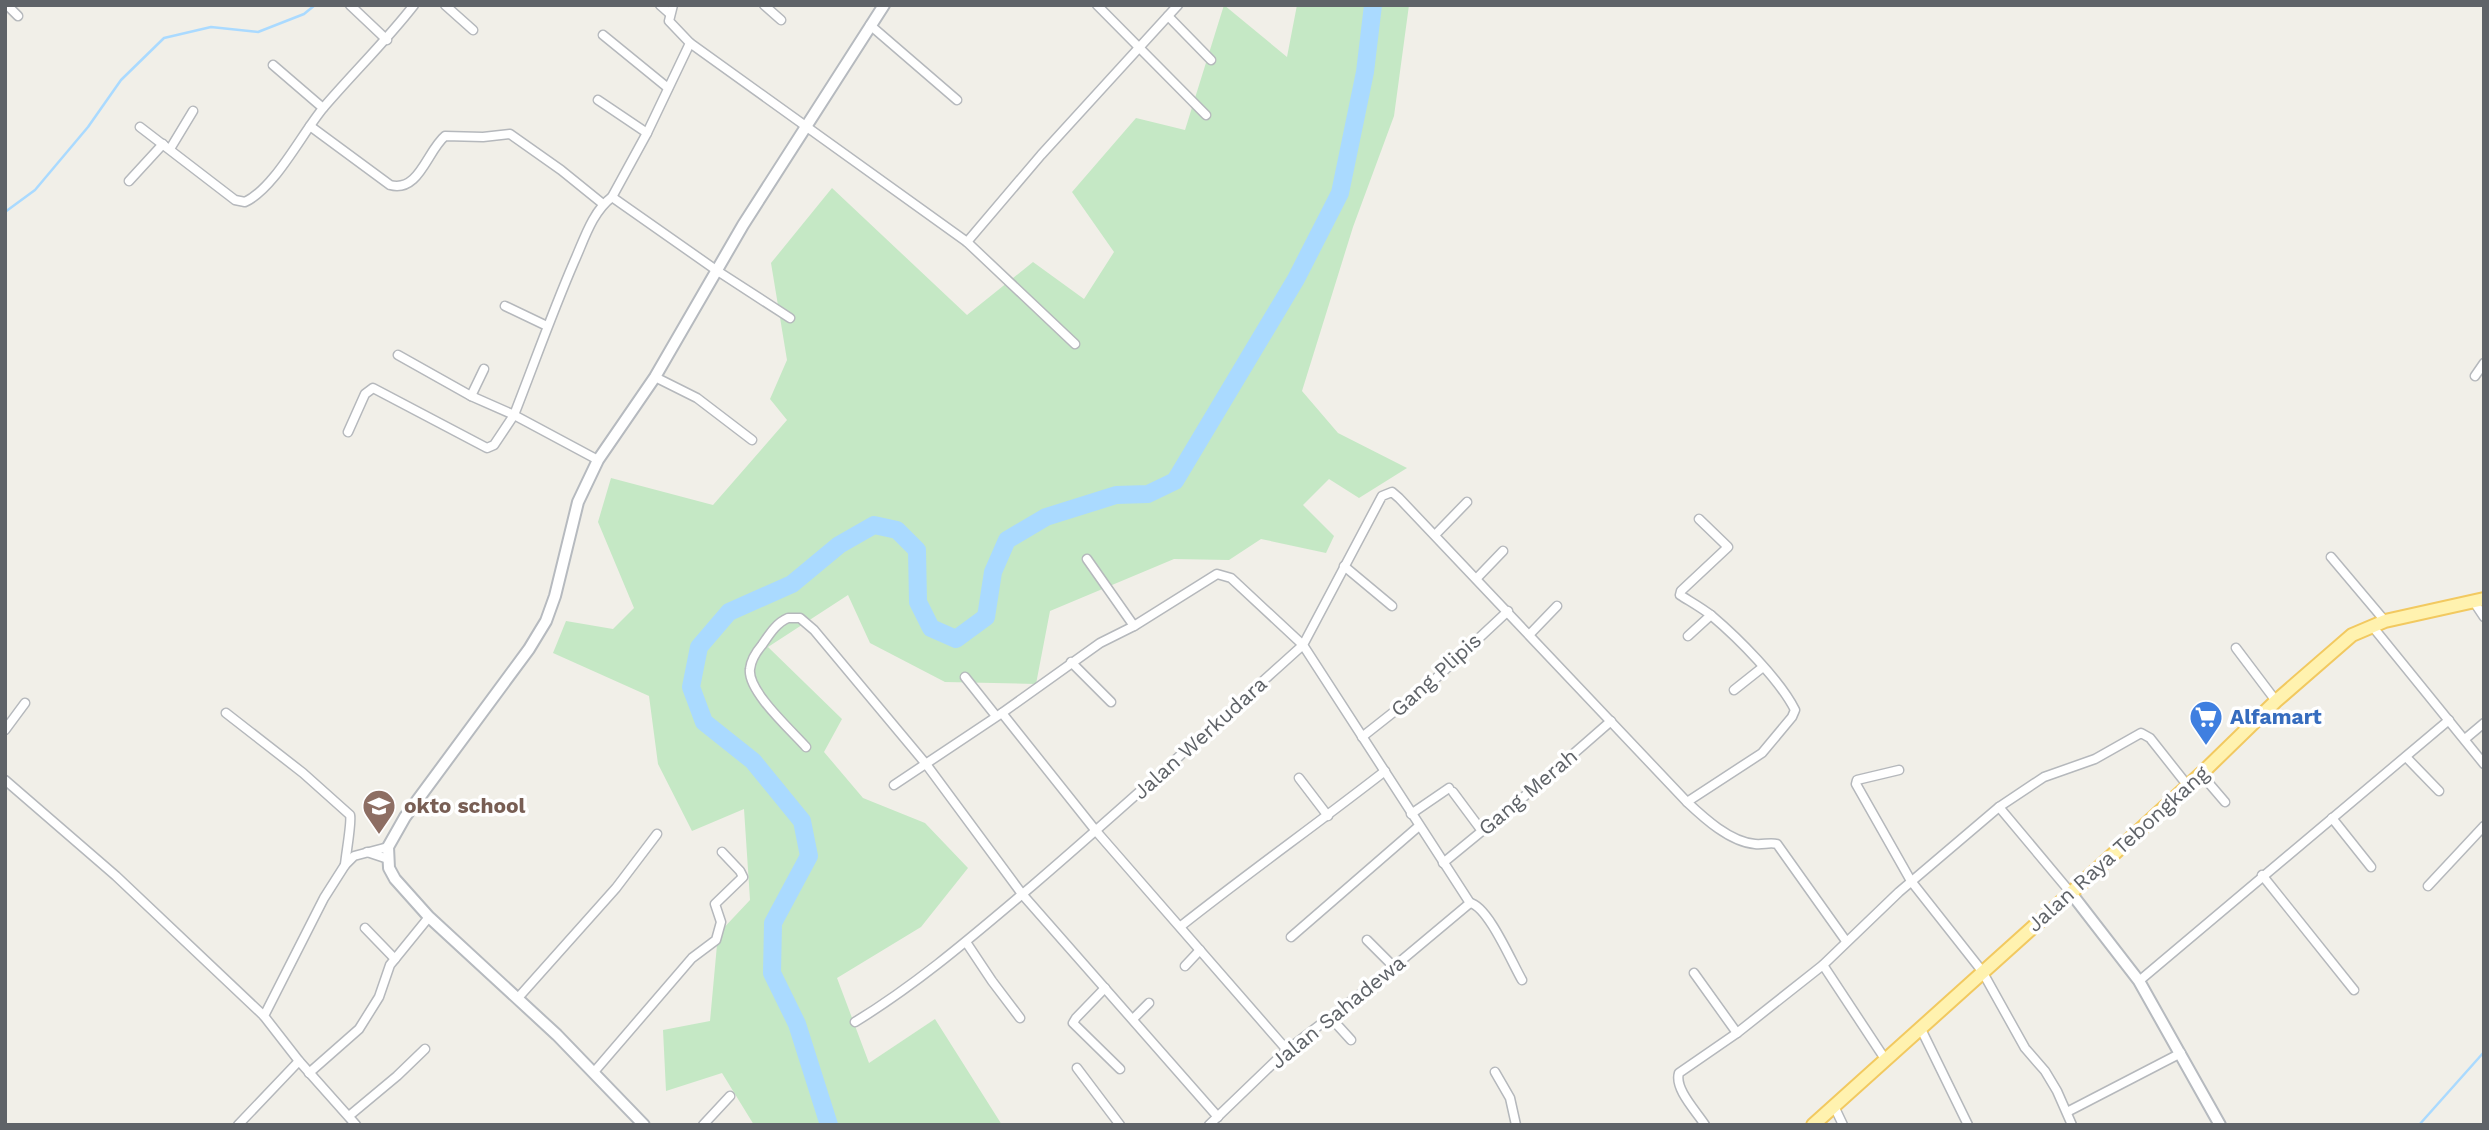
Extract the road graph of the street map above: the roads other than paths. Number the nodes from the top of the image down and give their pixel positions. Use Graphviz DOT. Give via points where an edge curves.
graph roads {
  1 [pos="7,5"];
  2 [pos="350,5"];
  3 [pos="414,5"];
  4 [pos="445,5"];
  5 [pos="660,5"];
  6 [pos="764,5"];
  7 [pos="884,5"];
  8 [pos="1097,5"];
  9 [pos="1178,5"];
  10 [pos="671,9"];
  11 [pos="18,16"];
  12 [pos="1168,16"];
  13 [pos="781,20"];
  14 [pos="870,25"];
  15 [pos="473,30"];
  16 [pos="603,35"];
  17 [pos="387,40"];
  18 [pos="691,43"];
  19 [pos="1140,47"];
  20 [pos="1211,60"];
  21 [pos="273,65"];
  22 [pos="668,88"];
  23 [pos="598,100"];
  24 [pos="957,100"];
  25 [pos="323,108"];
  26 [pos="193,111"];
  27 [pos="1206,115"];
  28 [pos="806,125"];
  29 [pos="310,126"];
  30 [pos="139,127"];
  31 [pos="647,133"];
  32 [pos="166,147"];
  33 [pos="129,181"];
  34 [pos="612,197"];
  35 [pos="603,204"];
  36 [pos="967,243"];
  37 [pos="716,270"];
  38 [pos="505,306"];
  39 [pos="790,318"];
  40 [pos="547,326"];
  41 [pos="1075,344"];
  42 [pos="398,355"];
  43 [pos="2484,363"];
  44 [pos="484,369"];
  45 [pos="2474,376"];
  46 [pos="655,377"];
  47 [pos="471,396"];
  48 [pos="514,415"];
  49 [pos="348,432"];
  50 [pos="752,440"];
  51 [pos="598,460"];
  52 [pos="1467,502"];
  53 [pos="1699,519"];
  54 [pos="1435,535"];
  55 [pos="1503,551"];
  56 [pos="2331,557"];
  57 [pos="1087,559"];
  58 [pos="1344,566"];
  59 [pos="1477,578"];
  60 [pos="2479,601"];
  61 [pos="1392,606"];
  62 [pos="1557,606"];
  63 [pos="1508,611"];
  64 [pos="1711,615"];
  65 [pos="2484,617"];
  66 [pos="2385,621"];
  67 [pos="2372,625"];
  68 [pos="1135,626"];
  69 [pos="1530,634"];
  70 [pos="1688,636"];
  71 [pos="1303,645"];
  72 [pos="2236,648"];
  73 [pos="1071,662"];
  74 [pos="1763,667"];
  75 [pos="965,677"];
  76 [pos="1734,690"];
  77 [pos="2276,701"];
  78 [pos="1111,702"];
  79 [pos="25,703"];
  80 [pos="226,713"];
  81 [pos="999,715"];
  82 [pos="2449,720"];
  83 [pos="1611,721"];
  84 [pos="2484,723"];
  85 [pos="5,730"];
  86 [pos="1362,737"];
  87 [pos="2465,739"];
  88 [pos="806,747"];
  89 [pos="2406,757"];
  90 [pos="926,764"];
  91 [pos="2484,764"];
  92 [pos="1899,770"];
  93 [pos="1385,771"];
  94 [pos="2201,774"];
  95 [pos="1299,778"];
  96 [pos="5,780"];
  97 [pos="894,785"];
  98 [pos="2188,786"];
  99 [pos="2439,791"];
  100 [pos="1687,802"];
  101 [pos="2225,802"];
  102 [pos="1999,807"];
  103 [pos="1411,814"];
  104 [pos="1328,816"];
  105 [pos="2332,818"];
  106 [pos="1419,826"];
  107 [pos="2484,826"];
  108 [pos="1096,831"];
  109 [pos="1482,831"];
  110 [pos="657,834"];
  111 [pos="388,847"];
  112 [pos="367,852"];
  113 [pos="722,852"];
  114 [pos="388,859"];
  115 [pos="1443,863"];
  116 [pos="345,865"];
  117 [pos="2371,867"];
  118 [pos="2262,875"];
  119 [pos="1911,881"];
  120 [pos="2428,886"];
  121 [pos="2071,893"];
  122 [pos="1022,894"];
  123 [pos="1469,903"];
  124 [pos="429,917"];
  125 [pos="1181,926"];
  126 [pos="365,928"];
  127 [pos="1291,937"];
  128 [pos="1367,940"];
  129 [pos="1846,941"];
  130 [pos="966,943"];
  131 [pos="1200,950"];
  132 [pos="395,959"];
  133 [pos="1824,965"];
  134 [pos="1185,966"];
  135 [pos="1394,967"];
  136 [pos="1982,971"];
  137 [pos="1694,973"];
  138 [pos="1522,980"];
  139 [pos="2138,981"];
  140 [pos="1105,988"];
  141 [pos="2354,990"];
  142 [pos="517,999"];
  143 [pos="1149,1003"];
  144 [pos="264,1016"];
  145 [pos="1331,1017"];
  146 [pos="1020,1018"];
  147 [pos="1133,1019"];
  148 [pos="855,1021"];
  149 [pos="1921,1029"];
  150 [pos="1737,1033"];
  151 [pos="1351,1040"];
  152 [pos="425,1049"];
  153 [pos="1287,1050"];
  154 [pos="2181,1053"];
  155 [pos="1885,1059"];
  156 [pos="299,1061"];
  157 [pos="1077,1068"];
  158 [pos="1120,1069"];
  159 [pos="594,1072"];
  160 [pos="1496,1072"];
  161 [pos="309,1073"];
  162 [pos="730,1096"];
  163 [pos="1834,1106"];
  164 [pos="2067,1112"];
  165 [pos="349,1116"];
  166 [pos="1218,1117"];
  167 [pos="239,1125"];
  168 [pos="356,1125"];
  169 [pos="644,1125"];
  170 [pos="703,1125"];
  171 [pos="1120,1125"];
  172 [pos="1209,1125"];
  173 [pos="1516,1125"];
  174 [pos="1706,1125"];
  175 [pos="1813,1125"];
  176 [pos="1843,1125"];
  177 [pos="1968,1125"];
  178 [pos="2072,1125"];
  179 [pos="2220,1125"];
  1 -- 11 [label="street"];
  2 -- 17 [label="street"];
  3 -- 17 [label="street"];
  4 -- 15 [label="street"];
  5 -- 10 [label="street"];
  6 -- 13 [label="street"];
  7 -- 14 [label="main road"];
  8 -- 19 [label="street"];
  9 -- 12 [label="street"];
  10 -- 18 [label="street" via="670,24"];
  12 -- 19 [label="street"];
  12 -- 20 [label="street"];
  14 -- 24 [label="street"];
  14 -- 28 [label="main road"];
  16 -- 22 [label="street"];
  17 -- 25 [label="street"];
  18 -- 22 [label="street"];
  18 -- 28 [label="street"];
  19 -- 27 [label="street"];
  19 -- 36 [label="street"];
  21 -- 25 [label="street"];
  22 -- 31 [label="street"];
  23 -- 31 [label="street"];
  25 -- 29 [label="street"];
  26 -- 32 [label="street"];
  28 -- 36 [label="street"];
  28 -- 37 [label="main road"];
  29 -- 32 [label="street" via="264,189 245,202 235,200"];
  29 -- 35 [label="street" via="397,187 412,181 445,136 510,134"];
  30 -- 32 [label="street"];
  31 -- 34 [label="street"];
  32 -- 33 [label="street"];
  34 -- 35 [label="street"];
  34 -- 37 [label="street"];
  35 -- 40 [label="street"];
  36 -- 41 [label="street"];
  37 -- 39 [label="street"];
  37 -- 46 [label="main road"];
  38 -- 40 [label="street"];
  40 -- 48 [label="street"];
  42 -- 47 [label="street"];
  43 -- 45 [label="street"];
  44 -- 47 [label="street"];
  46 -- 50 [label="street" via="697,398"];
  46 -- 51 [label="main road"];
  47 -- 48 [label="street"];
  48 -- 49 [label="street" via="494,445 487,448 373,388 365,394"];
  48 -- 51 [label="street"];
  51 -- 111 [label="main road" via="578,502 546,621"];
  52 -- 54 [label="street"];
  53 -- 64 [label="street" via="1728,547 1680,594"];
  54 -- 58 [label="street" via="1388,492"];
  54 -- 59 [label="street"];
  55 -- 59 [label="street"];
  56 -- 66 [label="street"];
  57 -- 68 [label="street"];
  58 -- 61 [label="street"];
  58 -- 71 [label="street"];
  59 -- 63 [label="street"];
  60 -- 65 [label="street"];
  60 -- 66 [label="main road, Jalan Raya Tebongkang"];
  62 -- 69 [label="street"];
  63 -- 69 [label="street"];
  63 -- 86 [label="street, Gang Plipis" via="1433,681"];
  64 -- 70 [label="street"];
  64 -- 74 [label="street"];
  66 -- 67 [label="main road, Jalan Raya Tebongkang"];
  67 -- 77 [label="main road, Jalan Raya Tebongkang" via="2352,635"];
  67 -- 82 [label="street"];
  68 -- 71 [label="street" via="1217,574 1231,578"];
  68 -- 73 [label="street"];
  69 -- 83 [label="street"];
  71 -- 86 [label="street"];
  71 -- 108 [label="street, Jalan Werkudara"];
  72 -- 77 [label="street"];
  73 -- 78 [label="street"];
  73 -- 81 [label="street"];
  74 -- 76 [label="street"];
  74 -- 100 [label="street" via="1794,708 1792,717 1762,753"];
  75 -- 81 [label="street"];
  77 -- 94 [label="main road, Jalan Raya Tebongkang"];
  79 -- 85 [label="street"];
  80 -- 116 [label="street" via="350,815"];
  81 -- 90 [label="street"];
  81 -- 108 [label="street"];
  82 -- 87 [label="street"];
  82 -- 89 [label="street"];
  83 -- 100 [label="street"];
  83 -- 109 [label="street, Gang Merah"];
  84 -- 87 [label="street"];
  86 -- 93 [label="street"];
  87 -- 91 [label="street"];
  88 -- 90 [label="street" via="750,677 754,656 788,618 800,618 814,630"];
  89 -- 99 [label="street"];
  89 -- 105 [label="street"];
  90 -- 97 [label="street"];
  90 -- 122 [label="street"];
  92 -- 119 [label="street" via="1856,783"];
  93 -- 103 [label="street"];
  93 -- 104 [label="street"];
  94 -- 98 [label="main road, Jalan Raya Tebongkang"];
  94 -- 101 [label="street"];
  95 -- 104 [label="street"];
  96 -- 144 [label="street" via="116,876"];
  98 -- 102 [label="street" via="2141,733 2095,759 2043,777"];
  98 -- 121 [label="main road, Jalan Raya Tebongkang"];
  100 -- 129 [label="street" via="1741,840 1777,844"];
  102 -- 119 [label="street"];
  102 -- 121 [label="street"];
  103 -- 106 [label="street"];
  103 -- 109 [label="street" via="1451,790"];
  104 -- 125 [label="street"];
  105 -- 117 [label="street"];
  105 -- 118 [label="street"];
  106 -- 115 [label="street"];
  106 -- 127 [label="street"];
  107 -- 120 [label="street"];
  108 -- 122 [label="street, Jalan Werkudara"];
  108 -- 125 [label="street"];
  109 -- 115 [label="street, Gang Merah"];
  110 -- 142 [label="street" via="616,888"];
  111 -- 112 [label="street"];
  111 -- 114 [label="main road"];
  112 -- 114 [label="street"];
  112 -- 116 [label="street"];
  113 -- 159 [label="street" via="743,877 715,904 721,922 716,940 692,958"];
  114 -- 124 [label="main road" via="395,878"];
  115 -- 123 [label="street"];
  116 -- 144 [label="street"];
  118 -- 139 [label="street"];
  118 -- 141 [label="street"];
  119 -- 129 [label="street"];
  119 -- 136 [label="street"];
  121 -- 136 [label="main road, Jalan Raya Tebongkang"];
  121 -- 139 [label="main road"];
  122 -- 130 [label="street, Jalan Werkudara"];
  122 -- 140 [label="street"];
  123 -- 135 [label="street, Jalan Sahadewa"];
  123 -- 138 [label="street" via="1483,913"];
  124 -- 132 [label="street"];
  124 -- 142 [label="main road"];
  125 -- 131 [label="street"];
  126 -- 132 [label="street"];
  128 -- 135 [label="street"];
  129 -- 133 [label="street"];
  130 -- 146 [label="street"];
  130 -- 148 [label="street, Jalan Werkudara" via="889,1002"];
  131 -- 134 [label="street"];
  131 -- 153 [label="street"];
  132 -- 161 [label="street" via="379,998 359,1028"];
  133 -- 150 [label="street"];
  133 -- 155 [label="street"];
  135 -- 145 [label="street, Jalan Sahadewa"];
  136 -- 149 [label="main road, Jalan Raya Tebongkang"];
  136 -- 164 [label="street"];
  137 -- 150 [label="street"];
  139 -- 154 [label="main road"];
  140 -- 147 [label="street"];
  140 -- 158 [label="street" via="1073,1023"];
  142 -- 159 [label="main road"];
  143 -- 147 [label="street"];
  144 -- 156 [label="street"];
  145 -- 151 [label="street"];
  145 -- 153 [label="street, Jalan Sahadewa"];
  147 -- 166 [label="street"];
  149 -- 155 [label="main road, Jalan Raya Tebongkang"];
  149 -- 177 [label="street"];
  150 -- 174 [label="street" via="1677,1078"];
  152 -- 165 [label="street"];
  153 -- 166 [label="street, Jalan Sahadewa"];
  154 -- 164 [label="street"];
  154 -- 179 [label="main road"];
  155 -- 163 [label="main road, Jalan Raya Tebongkang"];
  156 -- 161 [label="street"];
  156 -- 167 [label="street"];
  157 -- 171 [label="street"];
  159 -- 169 [label="main road"];
  160 -- 173 [label="street" via="1510,1098"];
  161 -- 165 [label="street"];
  162 -- 170 [label="street"];
  163 -- 175 [label="main road, Jalan Raya Tebongkang"];
  163 -- 176 [label="street"];
  164 -- 178 [label="street"];
  165 -- 168 [label="street"];
  166 -- 172 [label="street, Jalan Sahadewa"];
}
